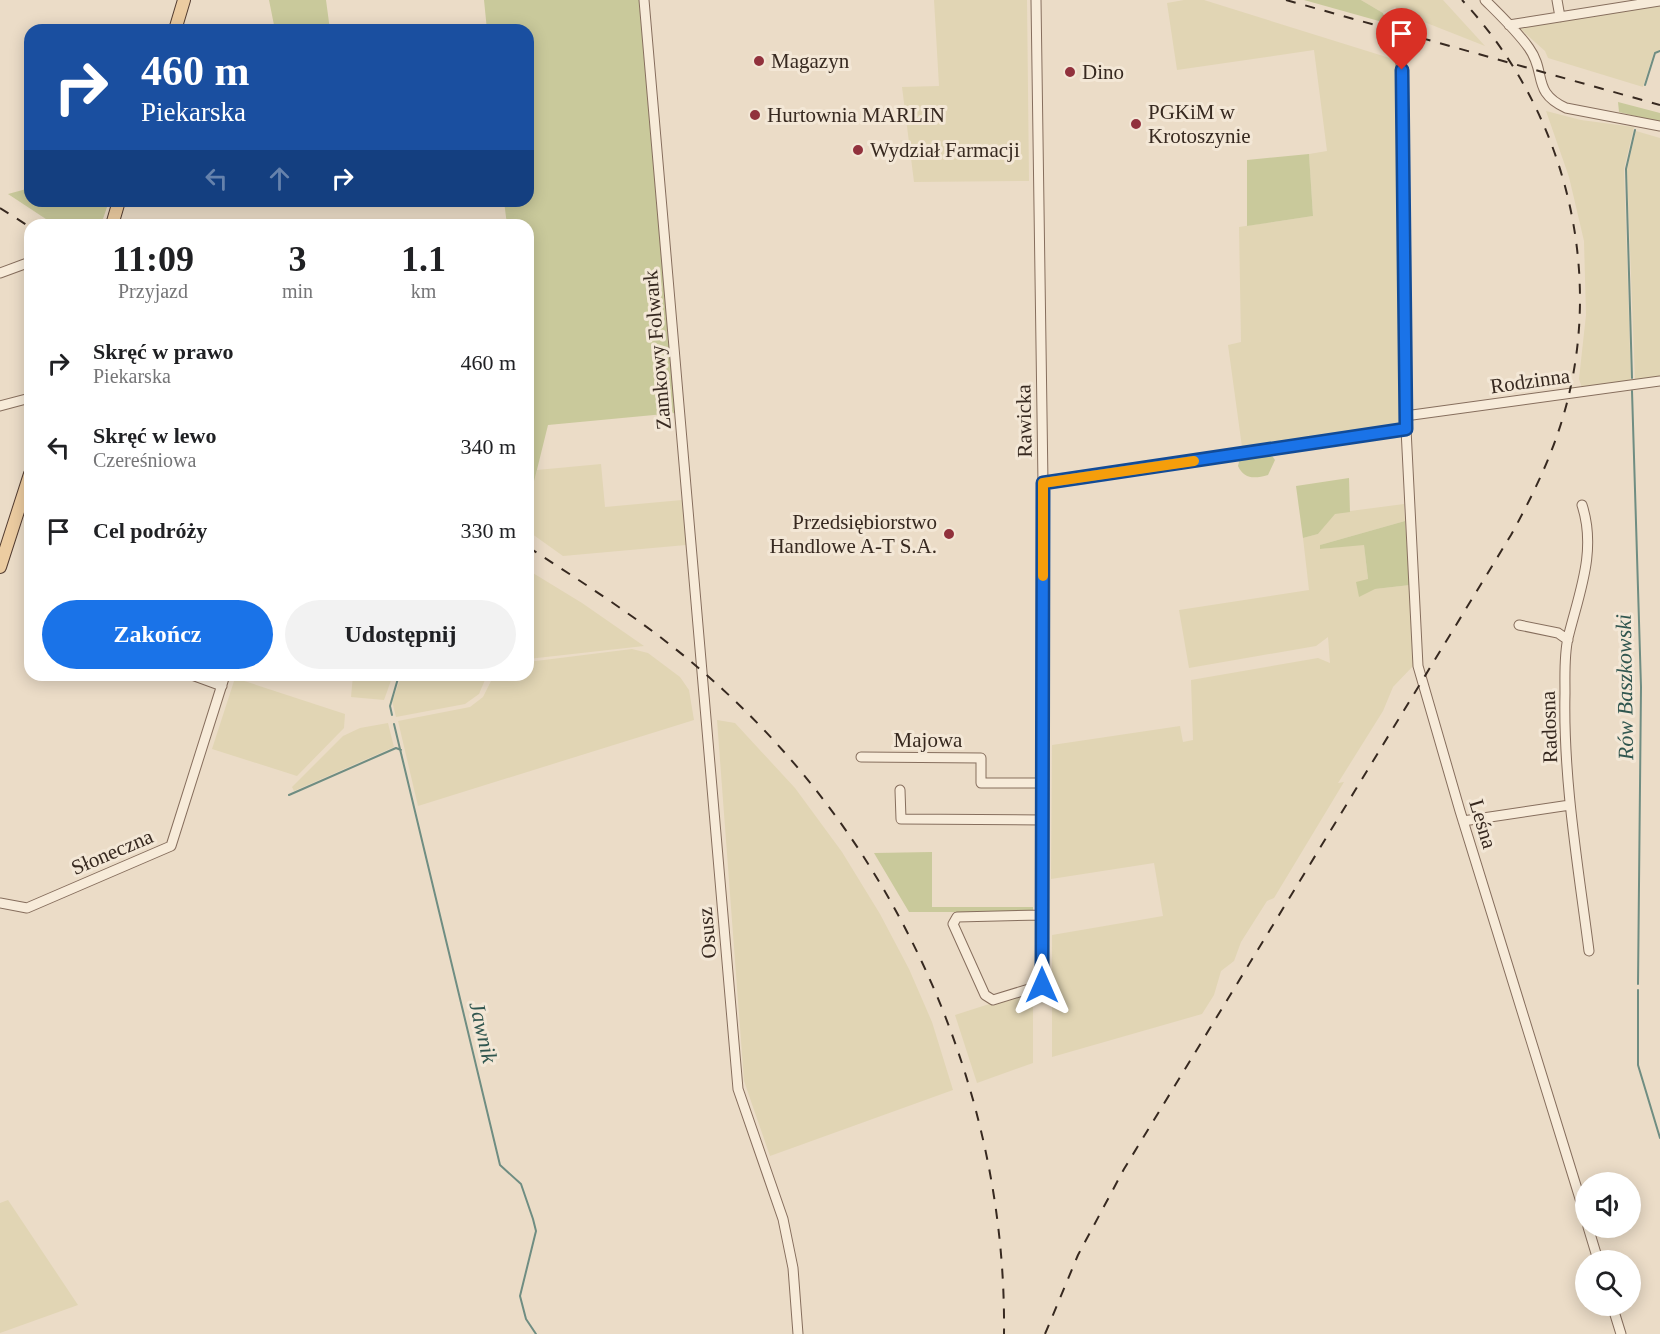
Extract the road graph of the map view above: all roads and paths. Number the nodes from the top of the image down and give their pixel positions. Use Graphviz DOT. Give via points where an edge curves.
graph roads {
  1 [pos="184,0"];
  2 [pos="644,0"];
  3 [pos="1036,0"];
  4 [pos="1485,0"];
  5 [pos="1557,0"];
  6 [pos="1659,1"];
  7 [pos="1560,17"];
  8 [pos="177,24"];
  9 [pos="1509,25"];
  10 [pos="1401,62"];
  11 [pos="1660,126"];
  12 [pos="24,264"];
  13 [pos="0,273"];
  14 [pos="1660,381"];
  15 [pos="24,400"];
  16 [pos="0,406"];
  17 [pos="1405,416"];
  18 [pos="1406,429"];
  19 [pos="1043,483"];
  20 [pos="24,493"];
  21 [pos="1582,505"];
  22 [pos="0,567"];
  23 [pos="1519,625"];
  24 [pos="1568,640"];
  25 [pos="208,681"];
  26 [pos="223,681"];
  27 [pos="222,686"];
  28 [pos="705,696"];
  29 [pos="861,757"];
  30 [pos="1042,783"];
  31 [pos="900,790"];
  32 [pos="1570,805"];
  33 [pos="1042,820"];
  34 [pos="1462,821"];
  35 [pos="0,903"];
  36 [pos="1042,915"];
  37 [pos="1589,951"];
  38 [pos="1575,1183"];
  39 [pos="1615,1316"];
  40 [pos="798,1334"];
  41 [pos="1621,1334"];
  1 -- 8 [label="main road"];
  2 -- 28 [label="street, Zamkowy Folwark"];
  3 -- 19 [label="street, Rawicka"];
  4 -- 9 [label="street"];
  5 -- 7 [label="street"];
  6 -- 7 [label="street"];
  7 -- 9 [label="street"];
  9 -- 11 [label="street" via="1530,49 1541,87 1555,102 1566,108"];
  10 -- 17 [label="street, Leśna"];
  12 -- 13 [label="street"];
  14 -- 17 [label="street, Rodzinna"];
  15 -- 16 [label="street"];
  17 -- 18 [label="street, Leśna"];
  18 -- 19 [label="street"];
  18 -- 34 [label="street, Leśna" via="1418,666"];
  19 -- 30 [label="street, Rawicka"];
  20 -- 22 [label="main road"];
  21 -- 24 [label="street, Radosna" via="1589,548"];
  23 -- 24 [label="street" via="1558,633"];
  24 -- 32 [label="street, Radosna" via="1565,693"];
  25 -- 27 [label="street"];
  26 -- 27 [label="street, Słoneczna"];
  27 -- 35 [label="street, Słoneczna" via="171,846 27,908"];
  28 -- 40 [label="street, Osusz" via="737,1081 780,1208 791,1258"];
  29 -- 30 [label="street, Majowa" via="981,758 981,783"];
  30 -- 33 [label="street, Rawicka"];
  31 -- 33 [label="street" via="901,819"];
  32 -- 34 [label="street"];
  32 -- 37 [label="street, Radosna"];
  33 -- 36 [label="street, Rawicka"];
  34 -- 38 [label="street, Leśna"];
  36 -- 36 [label="street, Rawicka" via="1042,985 993,1000 984,995 953,924 957,917"];
  39 -- 41 [label="street"];
}
